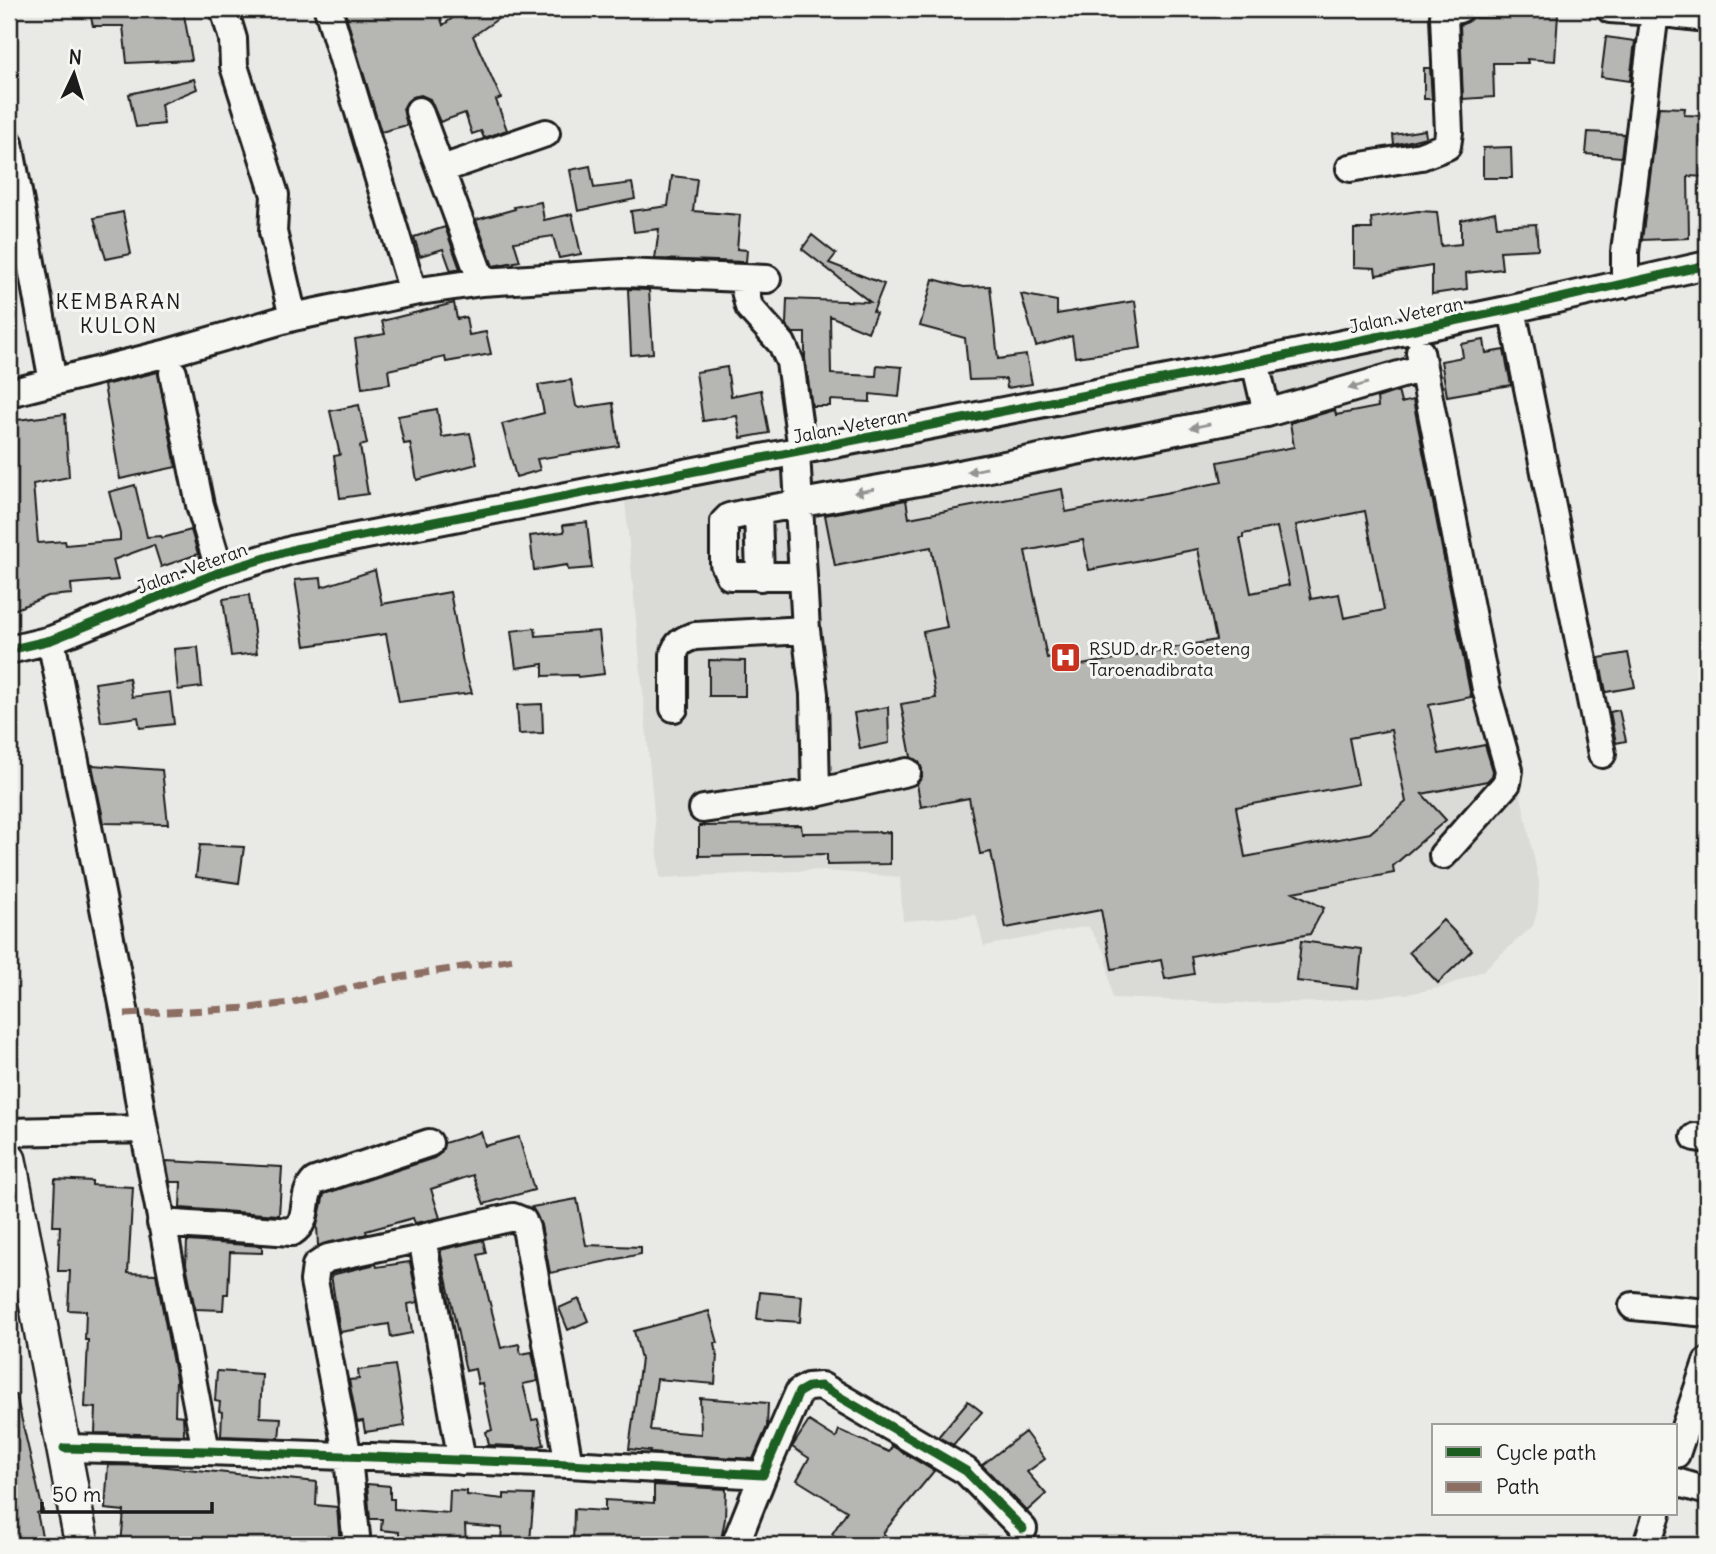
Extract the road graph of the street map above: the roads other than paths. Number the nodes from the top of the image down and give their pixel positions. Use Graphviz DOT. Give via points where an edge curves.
graph roads {
  1 [pos="224,9"];
  2 [pos="328,9"];
  3 [pos="1459,9"];
  4 [pos="1610,9"];
  5 [pos="1656,12"];
  6 [pos="1707,18"];
  7 [pos="419,111"];
  8 [pos="546,133"];
  9 [pos="9,143"];
  10 [pos="1350,168"];
  11 [pos="442,169"];
  12 [pos="1707,265"];
  13 [pos="482,282"];
  14 [pos="1625,284"];
  15 [pos="413,292"];
  16 [pos="1512,309"];
  17 [pos="293,317"];
  18 [pos="1415,329"];
  19 [pos="1255,362"];
  20 [pos="1423,368"];
  21 [pos="173,373"];
  22 [pos="53,382"];
  23 [pos="9,393"];
  24 [pos="1267,413"];
  25 [pos="799,451"];
  26 [pos="798,503"];
  27 [pos="758,510"];
  28 [pos="220,572"];
  29 [pos="803,576"];
  30 [pos="760,577"];
  31 [pos="806,630"];
  32 [pos="51,640"];
  33 [pos="9,650"];
  34 [pos="674,708"];
  35 [pos="1602,754"];
  36 [pos="906,772"];
  37 [pos="816,793"];
  38 [pos="703,809"];
  39 [pos="1443,855"];
  40 [pos="144,1129"];
  41 [pos="9,1132"];
  42 [pos="429,1143"];
  43 [pos="9,1160"];
  44 [pos="161,1223"];
  45 [pos="422,1238"];
  46 [pos="1633,1306"];
  47 [pos="1707,1313"];
  48 [pos="1704,1379"];
  49 [pos="64,1448"];
  50 [pos="1678,1449"];
  51 [pos="206,1451"];
  52 [pos="348,1458"];
  53 [pos="462,1461"];
  54 [pos="569,1464"];
  55 [pos="763,1475"];
  56 [pos="1678,1483"];
  57 [pos="1707,1491"];
  58 [pos="1656,1516"];
  59 [pos="1023,1529"];
  60 [pos="356,1536"];
  61 [pos="82,1545"];
  62 [pos="735,1545"];
  63 [pos="1647,1545"];
  1 -- 17 [label="street" via="233,39 234,66 275,195 273,232"];
  2 -- 15 [label="street"];
  3 -- 10 [label="street" via="1444,16 1447,146 1422,156"];
  4 -- 5 [label="street"];
  5 -- 6 [label="street"];
  5 -- 14 [label="street" via="1625,253"];
  7 -- 11 [label="street"];
  8 -- 11 [label="street"];
  9 -- 22 [label="street"];
  11 -- 13 [label="street"];
  12 -- 14 [label="street, Jalan. Veteran"];
  13 -- 15 [label="street"];
  13 -- 25 [label="street" via="623,273 755,278 749,307 786,350 790,362"];
  14 -- 16 [label="street, Jalan. Veteran"];
  15 -- 17 [label="street"];
  16 -- 18 [label="street, Jalan. Veteran"];
  16 -- 35 [label="street"];
  17 -- 22 [label="street"];
  18 -- 19 [label="street, Jalan. Veteran"];
  18 -- 20 [label="street"];
  19 -- 24 [label="street"];
  19 -- 25 [label="street, Jalan. Veteran"];
  20 -- 24 [label="street, one-way"];
  20 -- 39 [label="street" via="1486,689 1509,770 1507,783"];
  21 -- 28 [label="street" via="200,505"];
  22 -- 23 [label="street"];
  24 -- 26 [label="street, one-way"];
  25 -- 26 [label="street"];
  25 -- 28 [label="street, Jalan. Veteran" via="296,549"];
  26 -- 27 [label="street"];
  26 -- 29 [label="street"];
  27 -- 30 [label="street"];
  27 -- 30 [label="street" via="724,522 724,564 730,576"];
  28 -- 32 [label="street, Jalan. Veteran"];
  29 -- 30 [label="street"];
  29 -- 31 [label="street"];
  31 -- 34 [label="street" via="686,638 675,648"];
  31 -- 37 [label="street" via="814,694"];
  32 -- 33 [label="street, Jalan. Veteran"];
  32 -- 40 [label="street"];
  36 -- 37 [label="street"];
  37 -- 38 [label="street"];
  40 -- 41 [label="street"];
  40 -- 44 [label="street"];
  42 -- 44 [label="street" via="315,1181 306,1194 303,1220 292,1232"];
  43 -- 49 [label="main road"];
  44 -- 51 [label="street"];
  45 -- 52 [label="street" via="328,1258 316,1266 314,1281"];
  45 -- 53 [label="street"];
  45 -- 54 [label="street" via="506,1218 523,1222"];
  46 -- 47 [label="street"];
  48 -- 50 [label="street"];
  49 -- 51 [label="street"];
  49 -- 61 [label="main road"];
  51 -- 52 [label="street"];
  52 -- 53 [label="street"];
  52 -- 60 [label="street"];
  53 -- 54 [label="street"];
  54 -- 55 [label="street"];
  55 -- 59 [label="street" via="799,1392 821,1386 966,1471"];
  55 -- 62 [label="street"];
  56 -- 57 [label="street"];
  58 -- 63 [label="street"];
}
